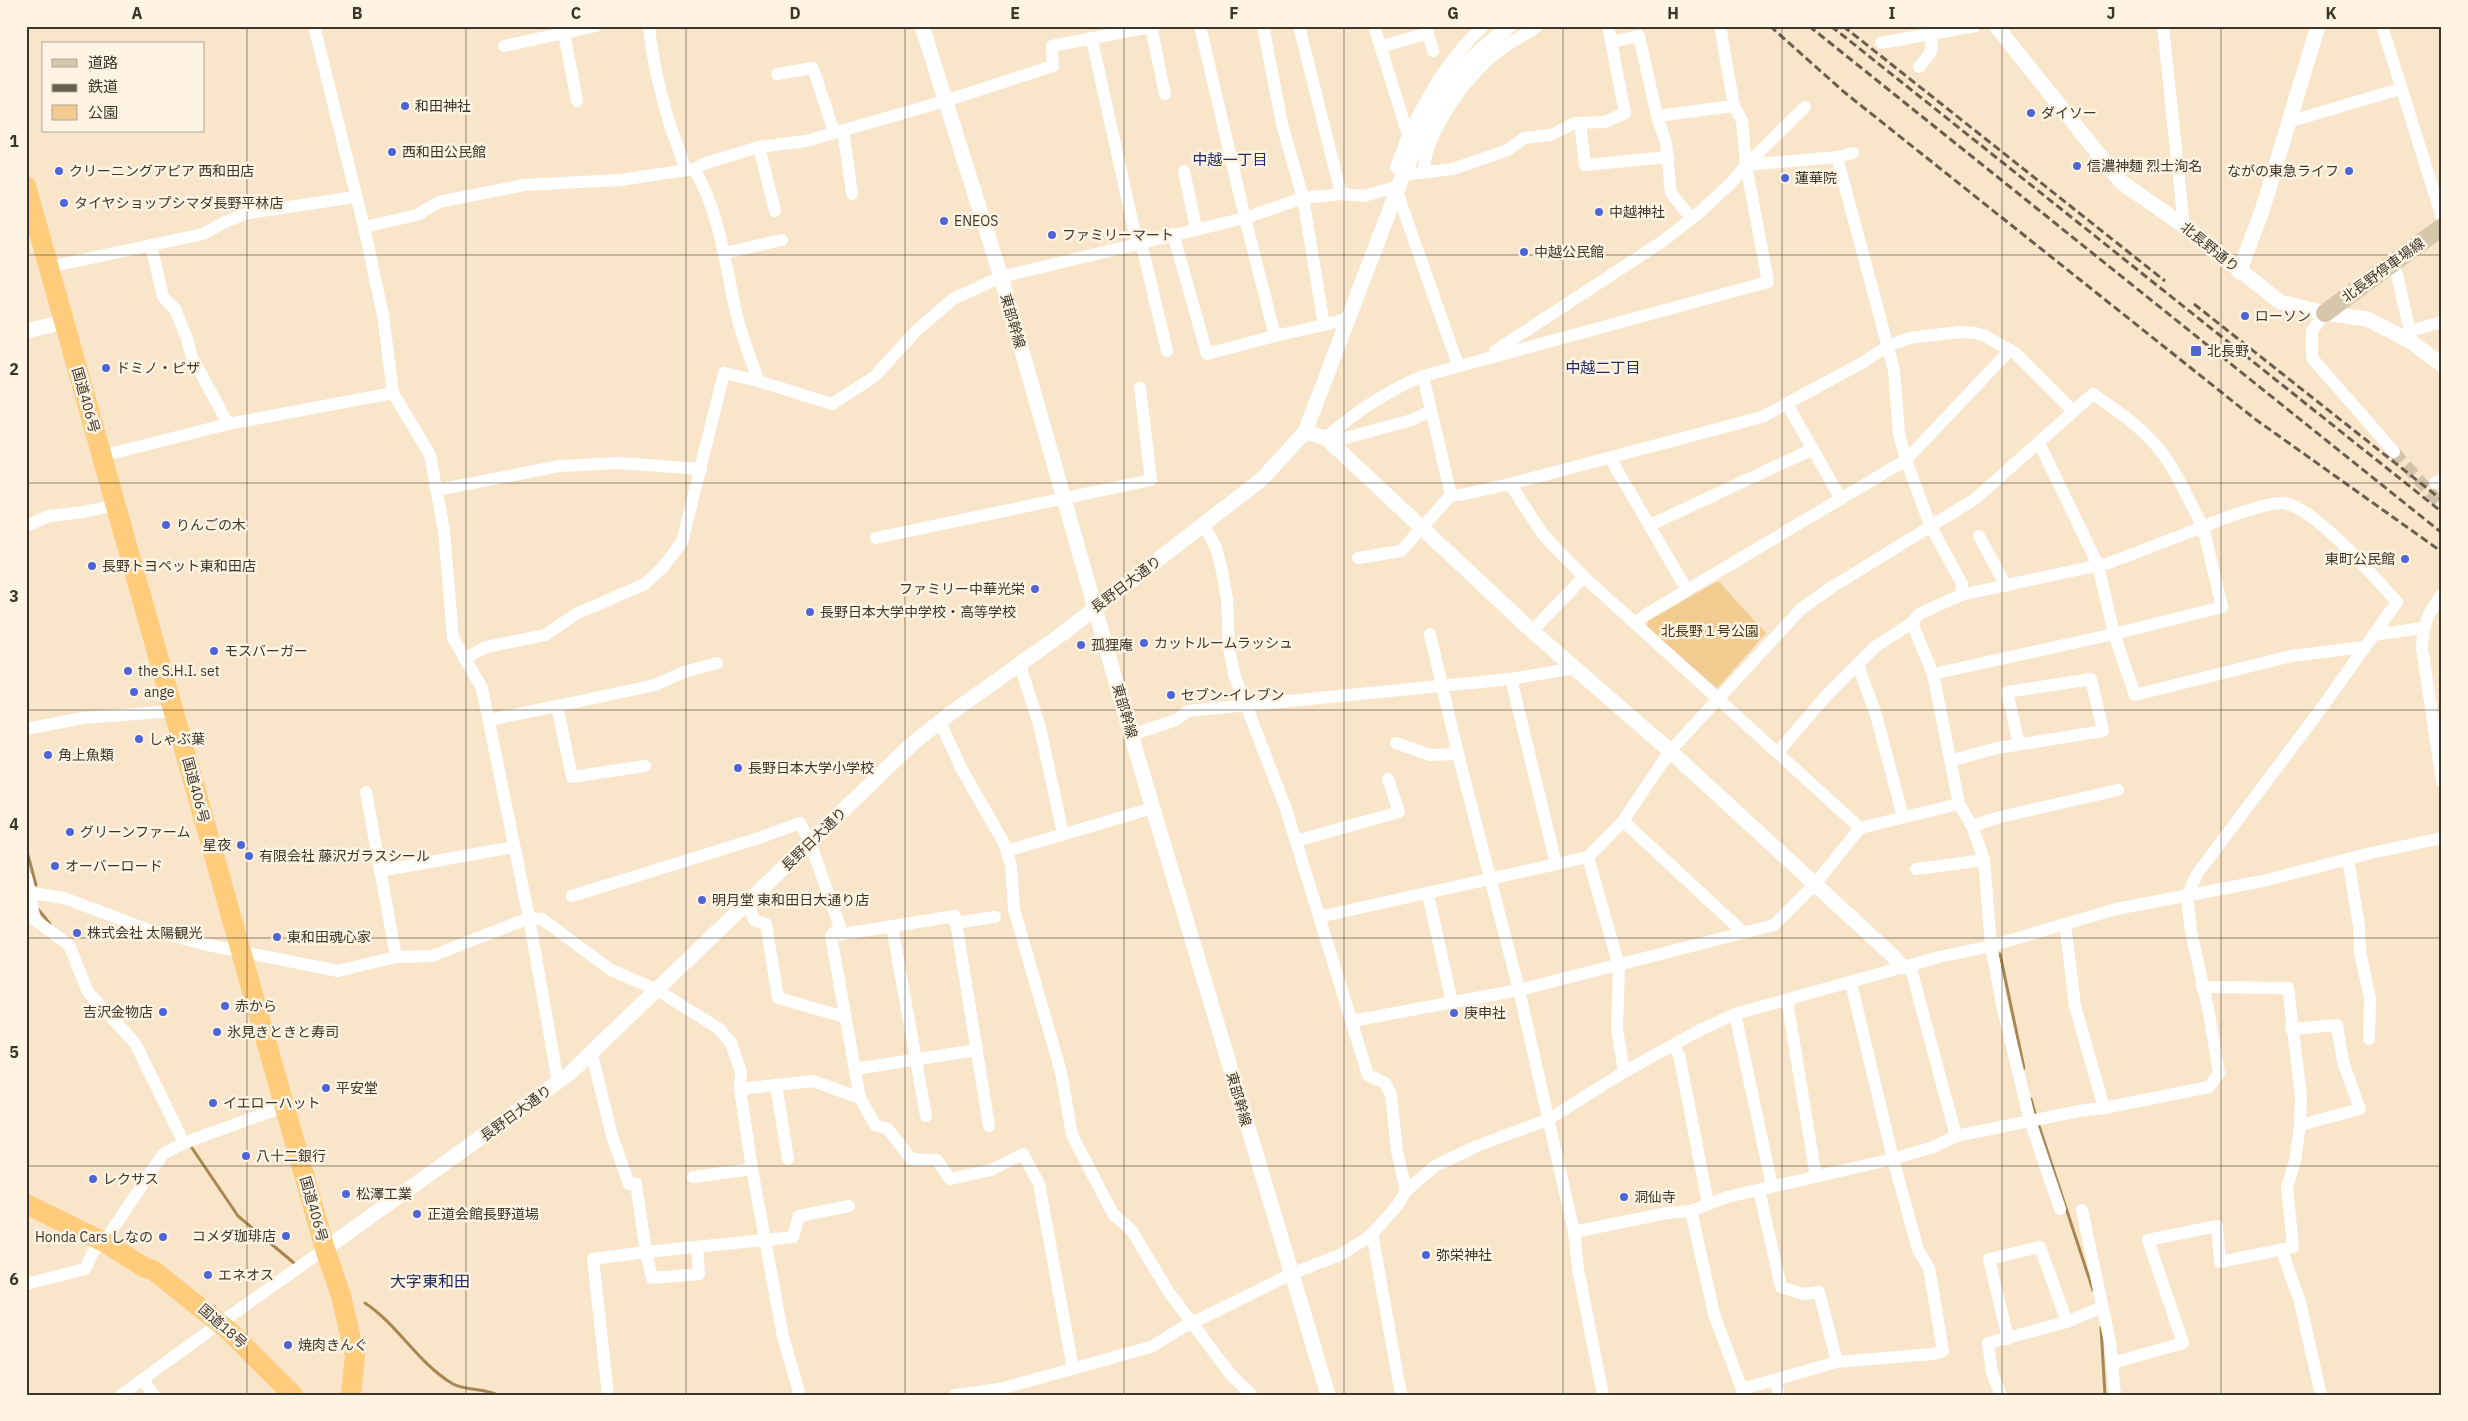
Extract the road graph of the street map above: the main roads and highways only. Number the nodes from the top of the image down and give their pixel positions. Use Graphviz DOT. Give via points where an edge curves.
graph roads {
  1 [pos="26,186"];
  2 [pos="2442,227"];
  3 [pos="2325,313"];
  4 [pos="26,1204"];
  5 [pos="216,1326"];
  6 [pos="352,1394"];
  7 [pos="281,1395"];
  8 [pos="293,1395"];
  1 -- 6 [label="highway, 国道406号" via="325,1249 341,1296 356,1356"];
  2 -- 3 [label="main road, 北長野停車場線"];
  4 -- 5 [label="highway, 国道18号" via="104,1242 145,1268 149,1276"];
  5 -- 7 [label="highway, 国道18号"];
  5 -- 8 [label="highway, 国道18号" via="267,1366"];
}
